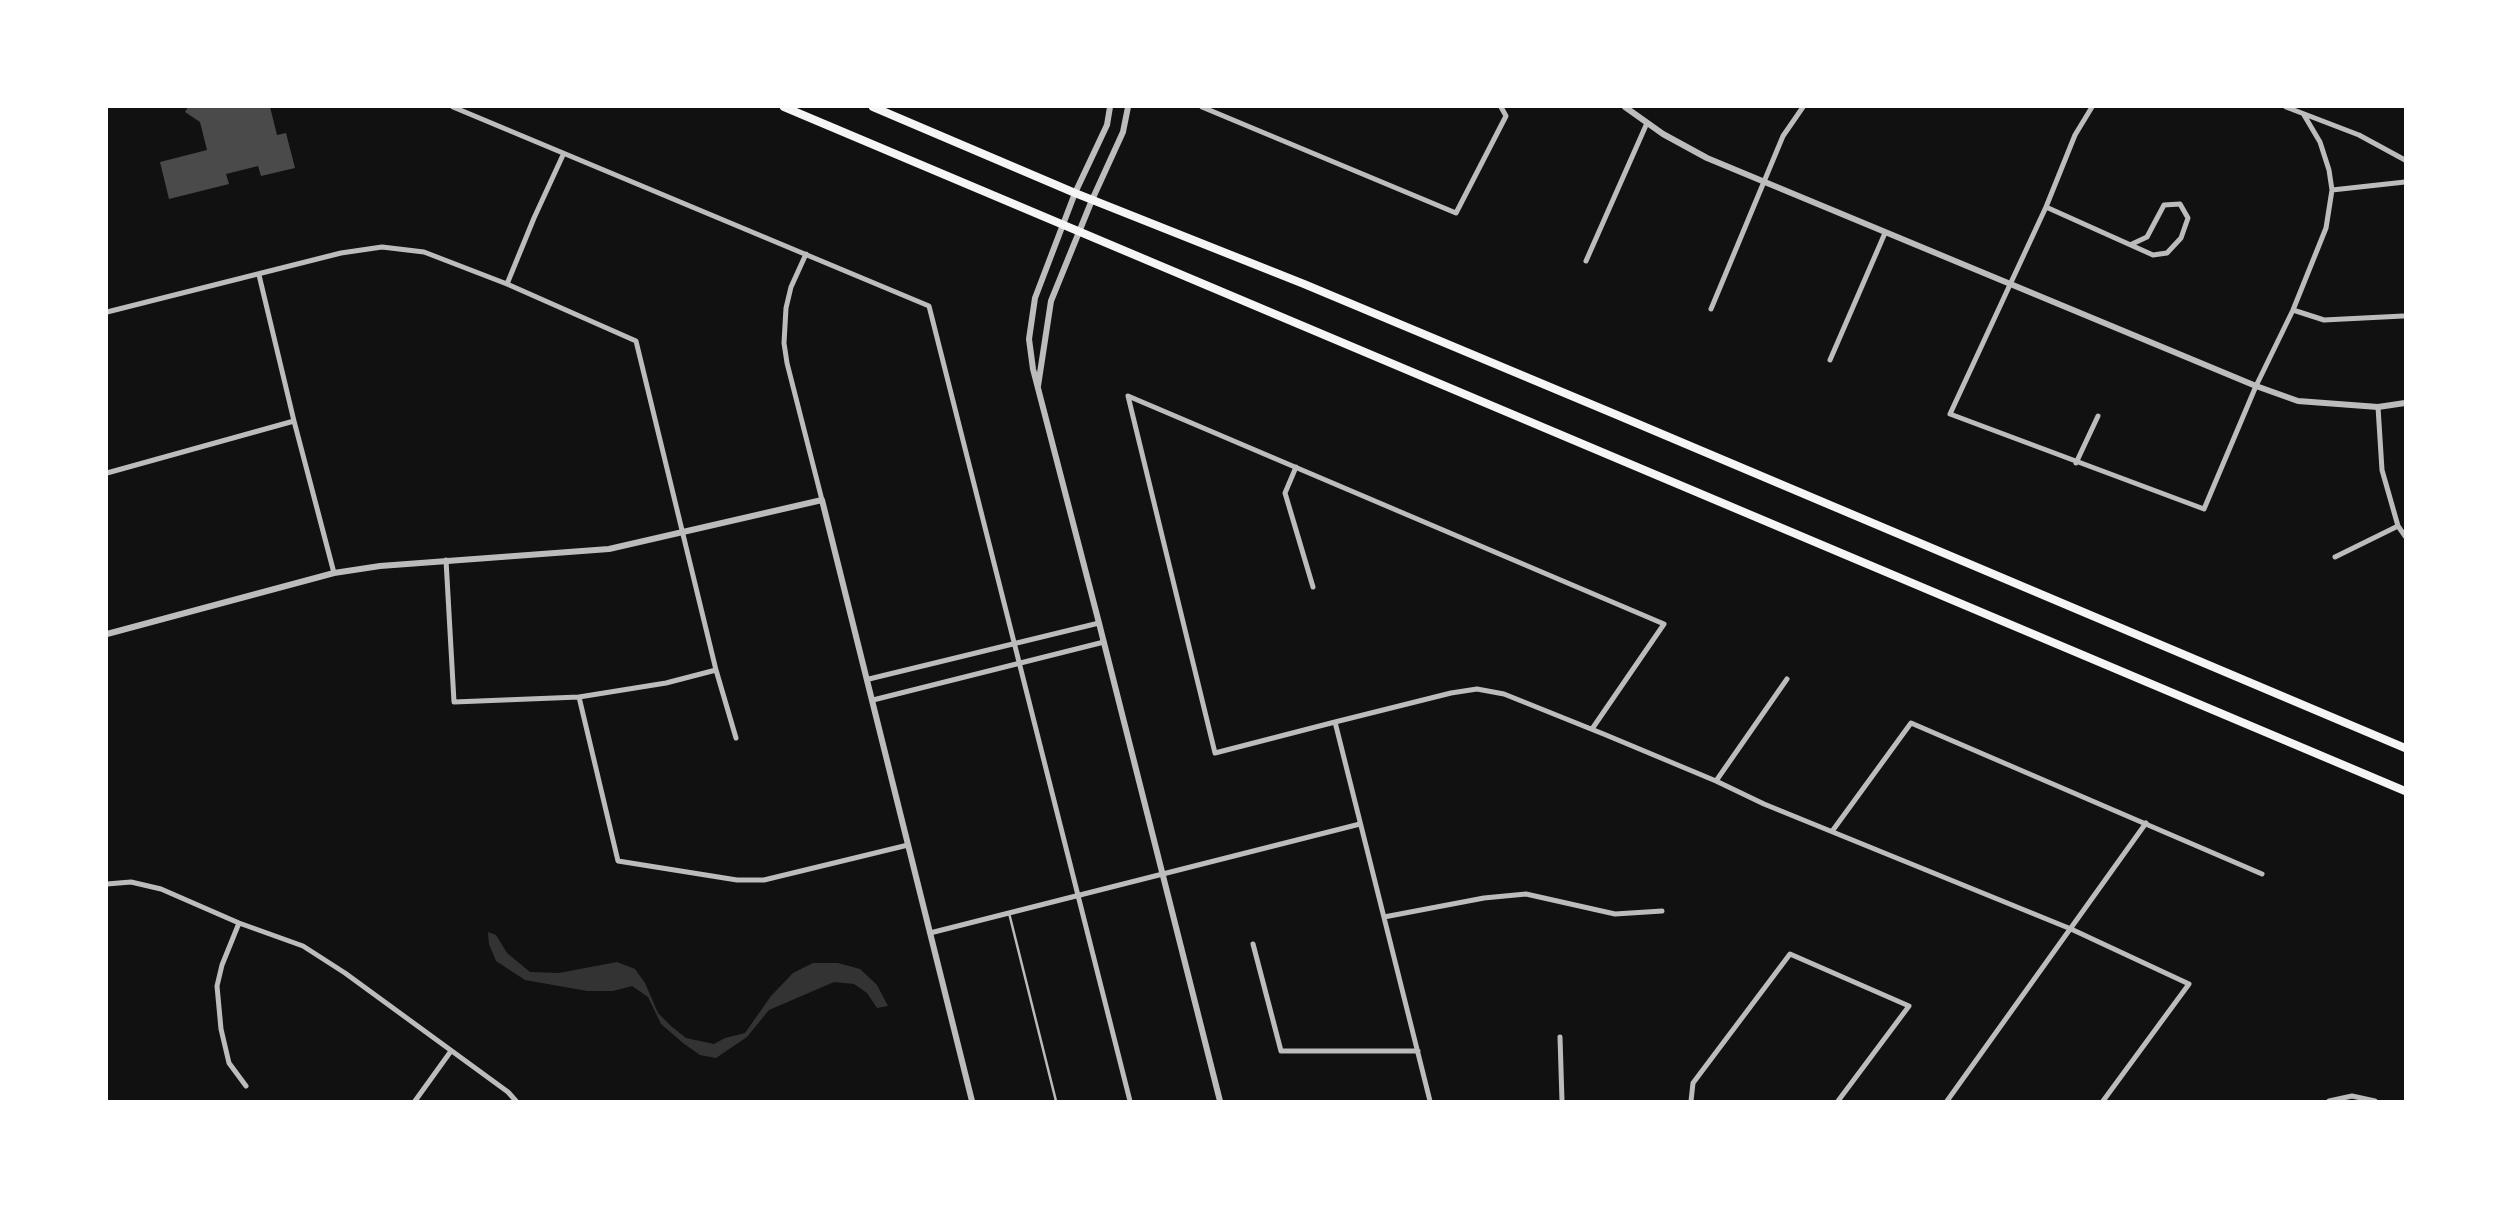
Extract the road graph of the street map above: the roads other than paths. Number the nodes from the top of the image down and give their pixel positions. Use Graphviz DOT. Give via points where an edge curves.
graph roads {
  1 [pos="453,107"];
  2 [pos="784,107"];
  3 [pos="873,107"];
  4 [pos="1110,107"];
  5 [pos="1128,107"];
  6 [pos="1202,107"];
  7 [pos="1501,107"];
  8 [pos="1625,107"];
  9 [pos="1803,107"];
  10 [pos="2092,107"];
  11 [pos="2286,107"];
  12 [pos="2304,115"];
  13 [pos="1647,123"];
  14 [pos="563,155"];
  15 [pos="2405,160"];
  16 [pos="2405,181"];
  17 [pos="1764,182"];
  18 [pos="2332,190"];
  19 [pos="1075,193"];
  20 [pos="1092,200"];
  21 [pos="2046,207"];
  22 [pos="1063,226"];
  23 [pos="1080,232"];
  24 [pos="1885,233"];
  25 [pos="2132,244"];
  26 [pos="806,254"];
  27 [pos="1586,261"];
  28 [pos="260,275"];
  29 [pos="2010,283"];
  30 [pos="507,284"];
  31 [pos="1711,309"];
  32 [pos="2293,310"];
  33 [pos="107,313"];
  34 [pos="2403,316"];
  35 [pos="1830,359"];
  36 [pos="2256,386"];
  37 [pos="1038,391"];
  38 [pos="2405,402"];
  39 [pos="2378,407"];
  40 [pos="2098,416"];
  41 [pos="294,421"];
  42 [pos="2077,463"];
  43 [pos="1296,467"];
  44 [pos="107,473"];
  45 [pos="822,500"];
  46 [pos="2398,526"];
  47 [pos="684,532"];
  48 [pos="2405,536"];
  49 [pos="2335,557"];
  50 [pos="446,560"];
  51 [pos="334,573"];
  52 [pos="1313,587"];
  53 [pos="1099,623"];
  54 [pos="107,634"];
  55 [pos="1014,642"];
  56 [pos="1104,642"];
  57 [pos="1019,663"];
  58 [pos="716,670"];
  59 [pos="869,679"];
  60 [pos="1787,679"];
  61 [pos="579,697"];
  62 [pos="873,700"];
  63 [pos="1335,722"];
  64 [pos="1592,729"];
  65 [pos="736,738"];
  66 [pos="2405,748"];
  67 [pos="1716,781"];
  68 [pos="2405,791"];
  69 [pos="2146,823"];
  70 [pos="1360,824"];
  71 [pos="1833,830"];
  72 [pos="908,845"];
  73 [pos="2262,874"];
  74 [pos="1161,875"];
  75 [pos="107,884"];
  76 [pos="1078,895"];
  77 [pos="1662,911"];
  78 [pos="1009,913"];
  79 [pos="1384,916"];
  80 [pos="239,923"];
  81 [pos="2071,929"];
  82 [pos="930,933"];
  83 [pos="1253,944"];
  84 [pos="1560,1037"];
  85 [pos="452,1051"];
  86 [pos="1418,1051"];
  87 [pos="246,1086"];
  88 [pos="415,1101"];
  89 [pos="516,1101"];
  90 [pos="972,1101"];
  91 [pos="1056,1101"];
  92 [pos="1130,1101"];
  93 [pos="1220,1101"];
  94 [pos="1430,1101"];
  95 [pos="1562,1101"];
  96 [pos="1691,1101"];
  97 [pos="1838,1101"];
  98 [pos="1947,1101"];
  99 [pos="2104,1101"];
  100 [pos="2329,1101"];
  101 [pos="2375,1101"];
  1 -- 14 [label="street"];
  2 -- 22 [label="main road"];
  3 -- 19 [label="main road"];
  4 -- 19 [label="street" via="1107,125"];
  5 -- 20 [label="street" via="1123,132"];
  6 -- 7 [label="street" via="1456,213 1506,116"];
  8 -- 13 [label="street"];
  9 -- 17 [label="street" via="1783,136"];
  10 -- 21 [label="street" via="2075,135"];
  11 -- 12 [label="street"];
  12 -- 15 [label="street" via="2359,135"];
  12 -- 18 [label="street" via="2320,142"];
  13 -- 17 [label="street" via="1707,158"];
  13 -- 27 [label="street"];
  14 -- 26 [label="street"];
  14 -- 30 [label="street"];
  16 -- 18 [label="street"];
  17 -- 24 [label="street"];
  17 -- 31 [label="street"];
  18 -- 32 [label="street" via="2326,228"];
  19 -- 20 [label="main road"];
  19 -- 22 [label="street"];
  20 -- 23 [label="street"];
  20 -- 66 [label="main road" via="1618,415"];
  21 -- 25 [label="street"];
  21 -- 29 [label="street"];
  22 -- 23 [label="main road"];
  22 -- 37 [label="street" via="1035,298 1029,339"];
  23 -- 37 [label="street" via="1051,301"];
  23 -- 68 [label="main road"];
  24 -- 29 [label="street"];
  24 -- 35 [label="street"];
  25 -- 25 [label="street" via="2153,255 2167,253 2180,239 2188,218 2180,204 2164,205 2147,237"];
  26 -- 45 [label="street" via="791,287 784,344"];
  26 -- 55 [label="street" via="929,306"];
  28 -- 30 [label="street" via="382,247 424,252"];
  28 -- 33 [label="street"];
  28 -- 41 [label="street"];
  29 -- 36 [label="street"];
  29 -- 42 [label="street" via="1950,414"];
  30 -- 47 [label="street" via="636,341"];
  32 -- 34 [label="street" via="2324,320"];
  32 -- 36 [label="street"];
  36 -- 39 [label="street" via="2298,401"];
  36 -- 42 [label="street" via="2204,509"];
  37 -- 53 [label="street"];
  38 -- 39 [label="street"];
  39 -- 46 [label="street" via="2382,470"];
  40 -- 42 [label="street"];
  41 -- 44 [label="street"];
  41 -- 51 [label="street"];
  43 -- 52 [label="street" via="1285,493"];
  43 -- 63 [label="street" via="1128,396 1215,753"];
  43 -- 64 [label="street" via="1664,624"];
  45 -- 47 [label="street"];
  45 -- 59 [label="street"];
  46 -- 48 [label="street"];
  46 -- 49 [label="street"];
  47 -- 50 [label="street" via="609,549"];
  47 -- 58 [label="street"];
  50 -- 51 [label="street"];
  50 -- 61 [label="street" via="454,702"];
  51 -- 54 [label="street"];
  53 -- 55 [label="street"];
  53 -- 56 [label="street"];
  55 -- 57 [label="street"];
  55 -- 59 [label="street"];
  56 -- 57 [label="street"];
  56 -- 74 [label="street"];
  57 -- 62 [label="street"];
  57 -- 76 [label="street"];
  58 -- 61 [label="street"];
  58 -- 65 [label="street"];
  59 -- 62 [label="street"];
  60 -- 67 [label="street"];
  61 -- 72 [label="street" via="618,861 764,880"];
  62 -- 72 [label="street"];
  63 -- 64 [label="street" via="1477,689 1504,694"];
  63 -- 70 [label="street"];
  64 -- 67 [label="street"];
  67 -- 71 [label="street"];
  69 -- 71 [label="street" via="1911,723"];
  69 -- 73 [label="street"];
  69 -- 81 [label="street"];
  70 -- 74 [label="street"];
  70 -- 79 [label="street"];
  71 -- 81 [label="street"];
  72 -- 82 [label="street"];
  74 -- 76 [label="street"];
  74 -- 93 [label="street"];
  75 -- 80 [label="street" via="131,882 161,889"];
  76 -- 78 [label="street"];
  76 -- 92 [label="street"];
  77 -- 79 [label="street" via="1615,914 1526,894"];
  78 -- 82 [label="street"];
  78 -- 91 [label="lane"];
  79 -- 86 [label="street"];
  80 -- 85 [label="street" via="303,946"];
  80 -- 87 [label="street" via="217,986 229,1063"];
  81 -- 98 [label="street"];
  81 -- 99 [label="street" via="2189,984"];
  82 -- 90 [label="street"];
  83 -- 86 [label="street" via="1281,1051"];
  84 -- 95 [label="street"];
  85 -- 88 [label="street"];
  85 -- 89 [label="street"];
  86 -- 94 [label="street"];
  96 -- 97 [label="street" via="1693,1083 1790,954 1909,1006"];
  100 -- 101 [label="street" via="2352,1096"];
}
